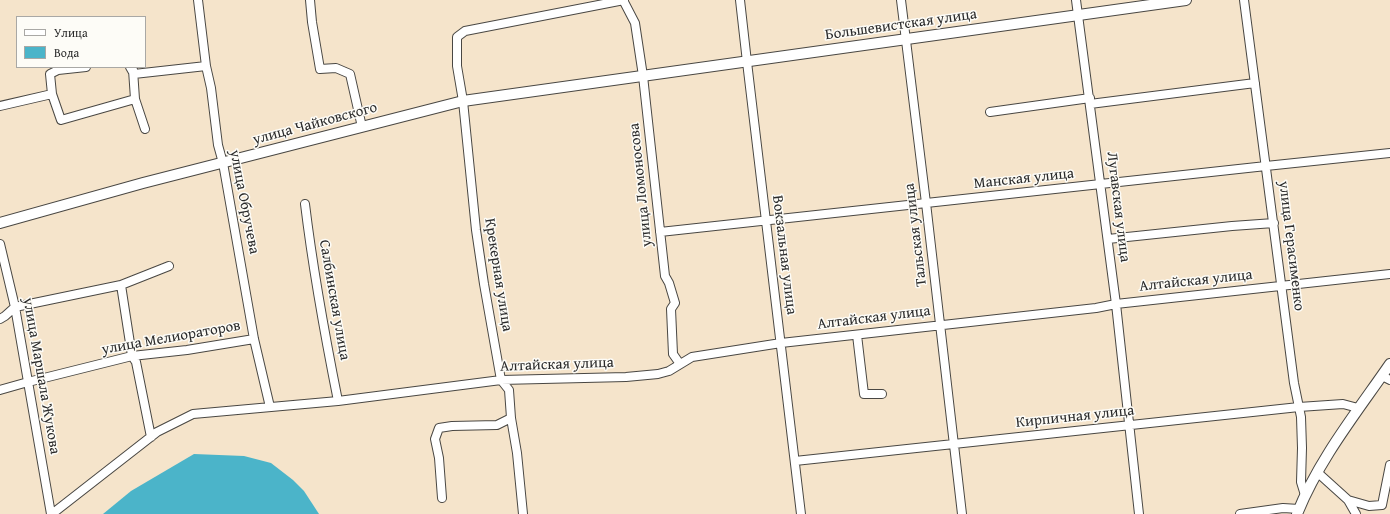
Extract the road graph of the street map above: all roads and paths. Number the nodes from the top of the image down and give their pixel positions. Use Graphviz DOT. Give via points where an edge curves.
graph roads {
  1 [pos="198,0"];
  2 [pos="310,0"];
  3 [pos="624,0"];
  4 [pos="740,0"];
  5 [pos="901,0"];
  6 [pos="1076,0"];
  7 [pos="1186,0"];
  8 [pos="1244,0"];
  9 [pos="1156,2"];
  10 [pos="1078,15"];
  11 [pos="905,39"];
  12 [pos="747,62"];
  13 [pos="206,66"];
  14 [pos="77,68"];
  15 [pos="132,69"];
  16 [pos="643,76"];
  17 [pos="1255,83"];
  18 [pos="52,94"];
  19 [pos="135,99"];
  20 [pos="464,100"];
  21 [pos="1090,101"];
  22 [pos="0,106"];
  23 [pos="990,112"];
  24 [pos="362,127"];
  25 [pos="145,129"];
  26 [pos="1390,154"];
  27 [pos="223,163"];
  28 [pos="1266,166"];
  29 [pos="1101,184"];
  30 [pos="926,203"];
  31 [pos="305,204"];
  32 [pos="766,220"];
  33 [pos="0,223"];
  34 [pos="1274,223"];
  35 [pos="660,232"];
  36 [pos="1108,239"];
  37 [pos="0,244"];
  38 [pos="169,266"];
  39 [pos="1390,274"];
  40 [pos="121,285"];
  41 [pos="1282,286"];
  42 [pos="1116,304"];
  43 [pos="15,307"];
  44 [pos="0,319"];
  45 [pos="940,324"];
  46 [pos="857,335"];
  47 [pos="254,339"];
  48 [pos="781,343"];
  49 [pos="132,356"];
  50 [pos="680,364"];
  51 [pos="1390,364"];
  52 [pos="1386,378"];
  53 [pos="501,380"];
  54 [pos="28,382"];
  55 [pos="0,390"];
  56 [pos="882,394"];
  57 [pos="338,401"];
  58 [pos="270,407"];
  59 [pos="1299,407"];
  60 [pos="1358,408"];
  61 [pos="511,418"];
  62 [pos="1130,425"];
  63 [pos="151,437"];
  64 [pos="953,445"];
  65 [pos="795,461"];
  66 [pos="1390,466"];
  67 [pos="1317,472"];
  68 [pos="1305,495"];
  69 [pos="442,498"];
  70 [pos="1348,500"];
  71 [pos="1298,511"];
  72 [pos="52,514"];
  73 [pos="523,514"];
  74 [pos="801,514"];
  75 [pos="962,514"];
  76 [pos="1139,514"];
  77 [pos="1240,514"];
  78 [pos="1356,514"];
  1 -- 13 [label="street, улица Обручева"];
  2 -- 24 [label="street" via="320,69 336,68 350,74"];
  3 -- 16 [label="street, улица Ломоносова" via="635,23"];
  3 -- 20 [label="street, Крекерная улица" via="465,31 457,37 457,66"];
  4 -- 12 [label="street, Вокзальная улица"];
  5 -- 11 [label="street, Тальская улица"];
  6 -- 10 [label="street, Лугавская улица"];
  7 -- 9 [label="main road, Большевистская улица"];
  8 -- 17 [label="street, улица Герасименко"];
  9 -- 10 [label="main road, Большевистская улица"];
  10 -- 11 [label="main road, Большевистская улица"];
  10 -- 21 [label="street, Лугавская улица"];
  11 -- 12 [label="main road, Большевистская улица"];
  11 -- 30 [label="street, Тальская улица"];
  12 -- 16 [label="main road, Большевистская улица"];
  12 -- 32 [label="street, Вокзальная улица"];
  13 -- 15 [label="street"];
  13 -- 27 [label="street, улица Обручева"];
  14 -- 18 [label="street" via="58,70 50,74"];
  15 -- 19 [label="street"];
  16 -- 20 [label="main road, улица Чайковского"];
  16 -- 35 [label="street, улица Ломоносова"];
  17 -- 21 [label="street"];
  17 -- 28 [label="street, улица Герасименко"];
  18 -- 19 [label="street" via="61,120"];
  18 -- 22 [label="street"];
  19 -- 25 [label="street"];
  20 -- 24 [label="main road, улица Чайковского"];
  20 -- 53 [label="street, Крекерная улица" via="476,230"];
  21 -- 23 [label="street"];
  21 -- 29 [label="street, Лугавская улица"];
  24 -- 27 [label="main road, улица Чайковского"];
  26 -- 28 [label="street, Манская улица"];
  27 -- 33 [label="main road, улица Чайковского"];
  27 -- 47 [label="street, улица Обручева"];
  28 -- 29 [label="street, Манская улица"];
  28 -- 34 [label="street, улица Герасименко"];
  29 -- 30 [label="street, Манская улица"];
  29 -- 36 [label="street, Лугавская улица"];
  30 -- 32 [label="street, Манская улица"];
  30 -- 45 [label="street, Тальская улица"];
  31 -- 57 [label="street, Салбинская улица" via="325,337"];
  32 -- 35 [label="street, Манская улица"];
  32 -- 48 [label="street, Вокзальная улица"];
  34 -- 36 [label="street"];
  34 -- 41 [label="street, улица Герасименко"];
  35 -- 50 [label="street, улица Ломоносова" via="665,276 675,303 671,309 673,354"];
  36 -- 42 [label="street, Лугавская улица"];
  37 -- 43 [label="street, улица Маршала Жукова"];
  38 -- 40 [label="street"];
  39 -- 41 [label="street, Алтайская улица"];
  40 -- 43 [label="street"];
  40 -- 49 [label="street"];
  41 -- 42 [label="street, Алтайская улица"];
  41 -- 59 [label="street, улица Герасименко"];
  42 -- 45 [label="street, Алтайская улица"];
  42 -- 62 [label="street, Лугавская улица"];
  43 -- 44 [label="street"];
  43 -- 54 [label="street, улица Маршала Жукова"];
  45 -- 46 [label="street, Алтайская улица"];
  45 -- 64 [label="street, Тальская улица"];
  46 -- 48 [label="street, Алтайская улица"];
  46 -- 56 [label="street" via="864,394"];
  47 -- 49 [label="street, улица Мелиораторов"];
  47 -- 58 [label="street, улица Обручева"];
  48 -- 50 [label="street, Алтайская улица" via="692,358"];
  48 -- 65 [label="street, Вокзальная улица"];
  49 -- 54 [label="street, улица Мелиораторов"];
  49 -- 63 [label="street" via="136,362"];
  50 -- 53 [label="street, Алтайская улица" via="669,371 626,377"];
  51 -- 52 [label="main road"];
  52 -- 60 [label="main road"];
  53 -- 57 [label="street, Алтайская улица"];
  53 -- 61 [label="street, Крекерная улица" via="509,390"];
  54 -- 55 [label="street, улица Мелиораторов"];
  54 -- 72 [label="street, улица Маршала Жукова"];
  57 -- 58 [label="street, Алтайская улица"];
  58 -- 63 [label="street, Алтайская улица" via="193,414"];
  59 -- 60 [label="street, Кирпичная улица" via="1344,404"];
  59 -- 62 [label="street, Кирпичная улица"];
  59 -- 68 [label="street, улица Герасименко" via="1301,482"];
  60 -- 67 [label="main road"];
  61 -- 69 [label="street" via="497,425 439,428 435,439 440,458"];
  61 -- 73 [label="street, Крекерная улица"];
  62 -- 64 [label="street, Кирпичная улица"];
  62 -- 76 [label="street, Лугавская улица"];
  63 -- 72 [label="street, Алтайская улица"];
  64 -- 65 [label="street, Кирпичная улица"];
  64 -- 75 [label="street, Тальская улица"];
  65 -- 74 [label="street, Вокзальная улица"];
  66 -- 70 [label="street" via="1382,505 1369,506"];
  67 -- 68 [label="main road"];
  67 -- 70 [label="street"];
  68 -- 71 [label="main road"];
  70 -- 78 [label="street"];
  71 -- 77 [label="street" via="1283,508"];
}
